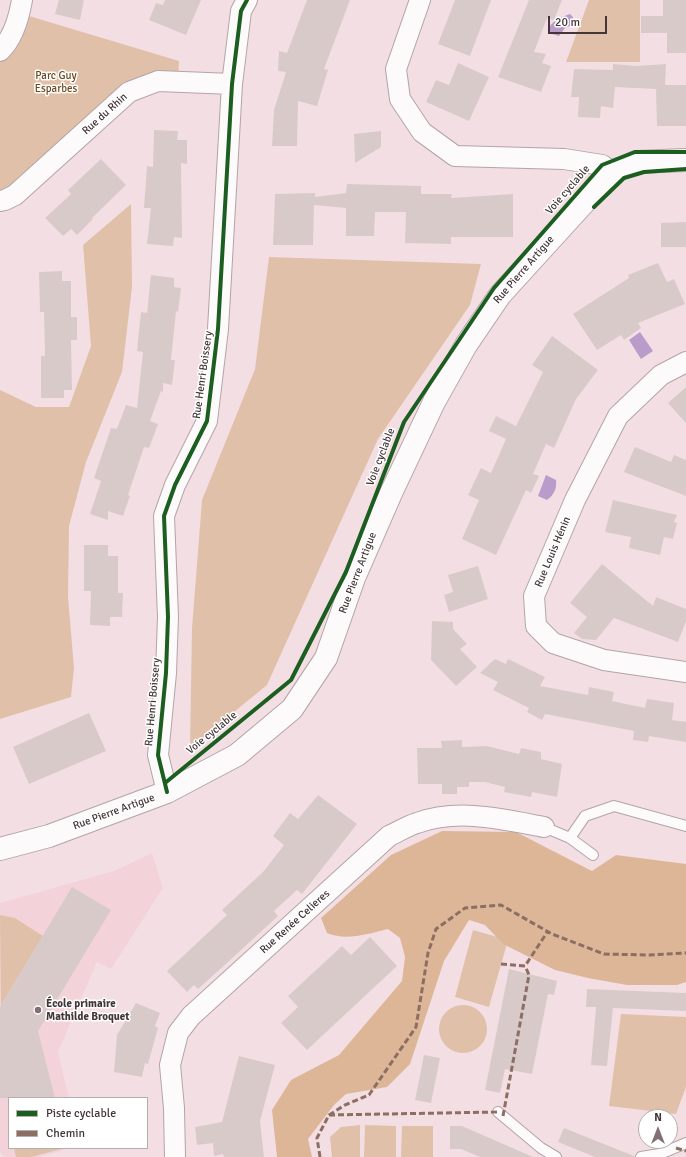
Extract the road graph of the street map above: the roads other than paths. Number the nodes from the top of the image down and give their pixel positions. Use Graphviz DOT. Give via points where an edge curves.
graph roads {
  1 [pos="22,0"];
  2 [pos="247,0"];
  3 [pos="420,0"];
  4 [pos="0,51"];
  5 [pos="232,84"];
  6 [pos="686,160"];
  7 [pos="612,172"];
  8 [pos="0,200"];
  9 [pos="686,362"];
  10 [pos="686,672"];
  11 [pos="167,792"];
  12 [pos="686,826"];
  13 [pos="544,827"];
  14 [pos="570,838"];
  15 [pos="0,848"];
  16 [pos="593,855"];
  17 [pos="498,1112"];
  18 [pos="686,1143"];
  19 [pos="175,1157"];
  20 [pos="556,1157"];
  21 [pos="641,1157"];
  1 -- 4 [label="street" via="7,44"];
  2 -- 5 [label="street, Rue Henri Boissery" via="241,11"];
  3 -- 7 [label="street" via="396,69 400,99 422,132 455,156 564,159 602,165"];
  5 -- 8 [label="street, Rue du Rhin" via="158,81 129,92 15,194"];
  5 -- 11 [label="street, Rue Henri Boissery" via="218,329 207,421 175,485 164,516 168,617 166,674 158,755"];
  6 -- 7 [label="main road" via="636,162"];
  7 -- 11 [label="main road, Rue Pierre Artigue" via="500,295 466,345 434,402 392,491 354,578 326,658 292,709 237,755"];
  9 -- 10 [label="street, Rue Louis Hénin" via="661,375 618,416 575,500 534,596 536,626 553,643 604,660"];
  11 -- 15 [label="main road, Rue Pierre Artigue" via="49,836"];
  12 -- 14 [label="lane" via="614,806 585,816"];
  13 -- 14 [label="lane"];
  13 -- 19 [label="street, Rue Renée Celieres" via="485,816 444,817 417,822 389,836 191,1016 178,1033 170,1065"];
  14 -- 16 [label="lane"];
  17 -- 20 [label="lane"];
  18 -- 21 [label="lane" via="660,1154"];
}
